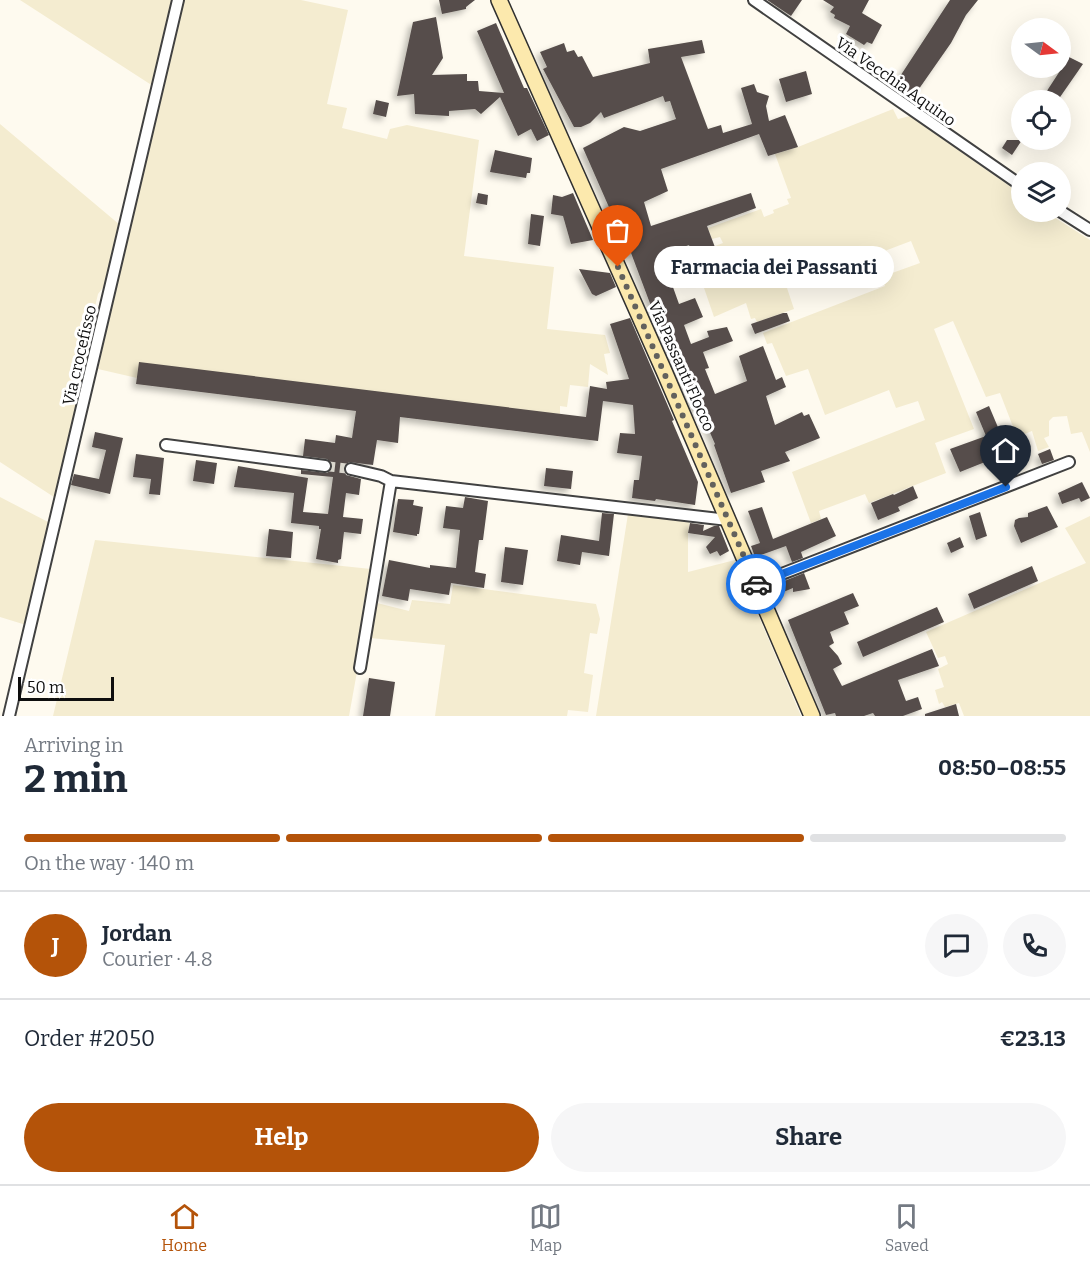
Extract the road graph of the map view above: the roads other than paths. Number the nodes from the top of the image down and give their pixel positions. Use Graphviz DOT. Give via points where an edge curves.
graph roads {
  1 [pos="178,0"];
  2 [pos="500,0"];
  3 [pos="754,0"];
  4 [pos="1011,178"];
  5 [pos="1071,218"];
  6 [pos="1090,230"];
  7 [pos="166,445"];
  8 [pos="1069,462"];
  9 [pos="325,466"];
  10 [pos="351,469"];
  11 [pos="391,481"];
  12 [pos="728,520"];
  13 [pos="756,584"];
  14 [pos="360,668"];
  15 [pos="9,716"];
  16 [pos="812,716"];
  1 -- 15 [label="street, Via crocefisso"];
  2 -- 12 [label="main road, Via Passanti Flocco"];
  3 -- 4 [label="street, Via Vecchia Aquino"];
  5 -- 6 [label="street"];
  7 -- 9 [label="street"];
  8 -- 13 [label="street"];
  10 -- 11 [label="street"];
  11 -- 12 [label="street"];
  11 -- 14 [label="street"];
  12 -- 13 [label="main road, Via Passanti Flocco"];
  13 -- 16 [label="main road, Via Passanti Flocco"];
}
